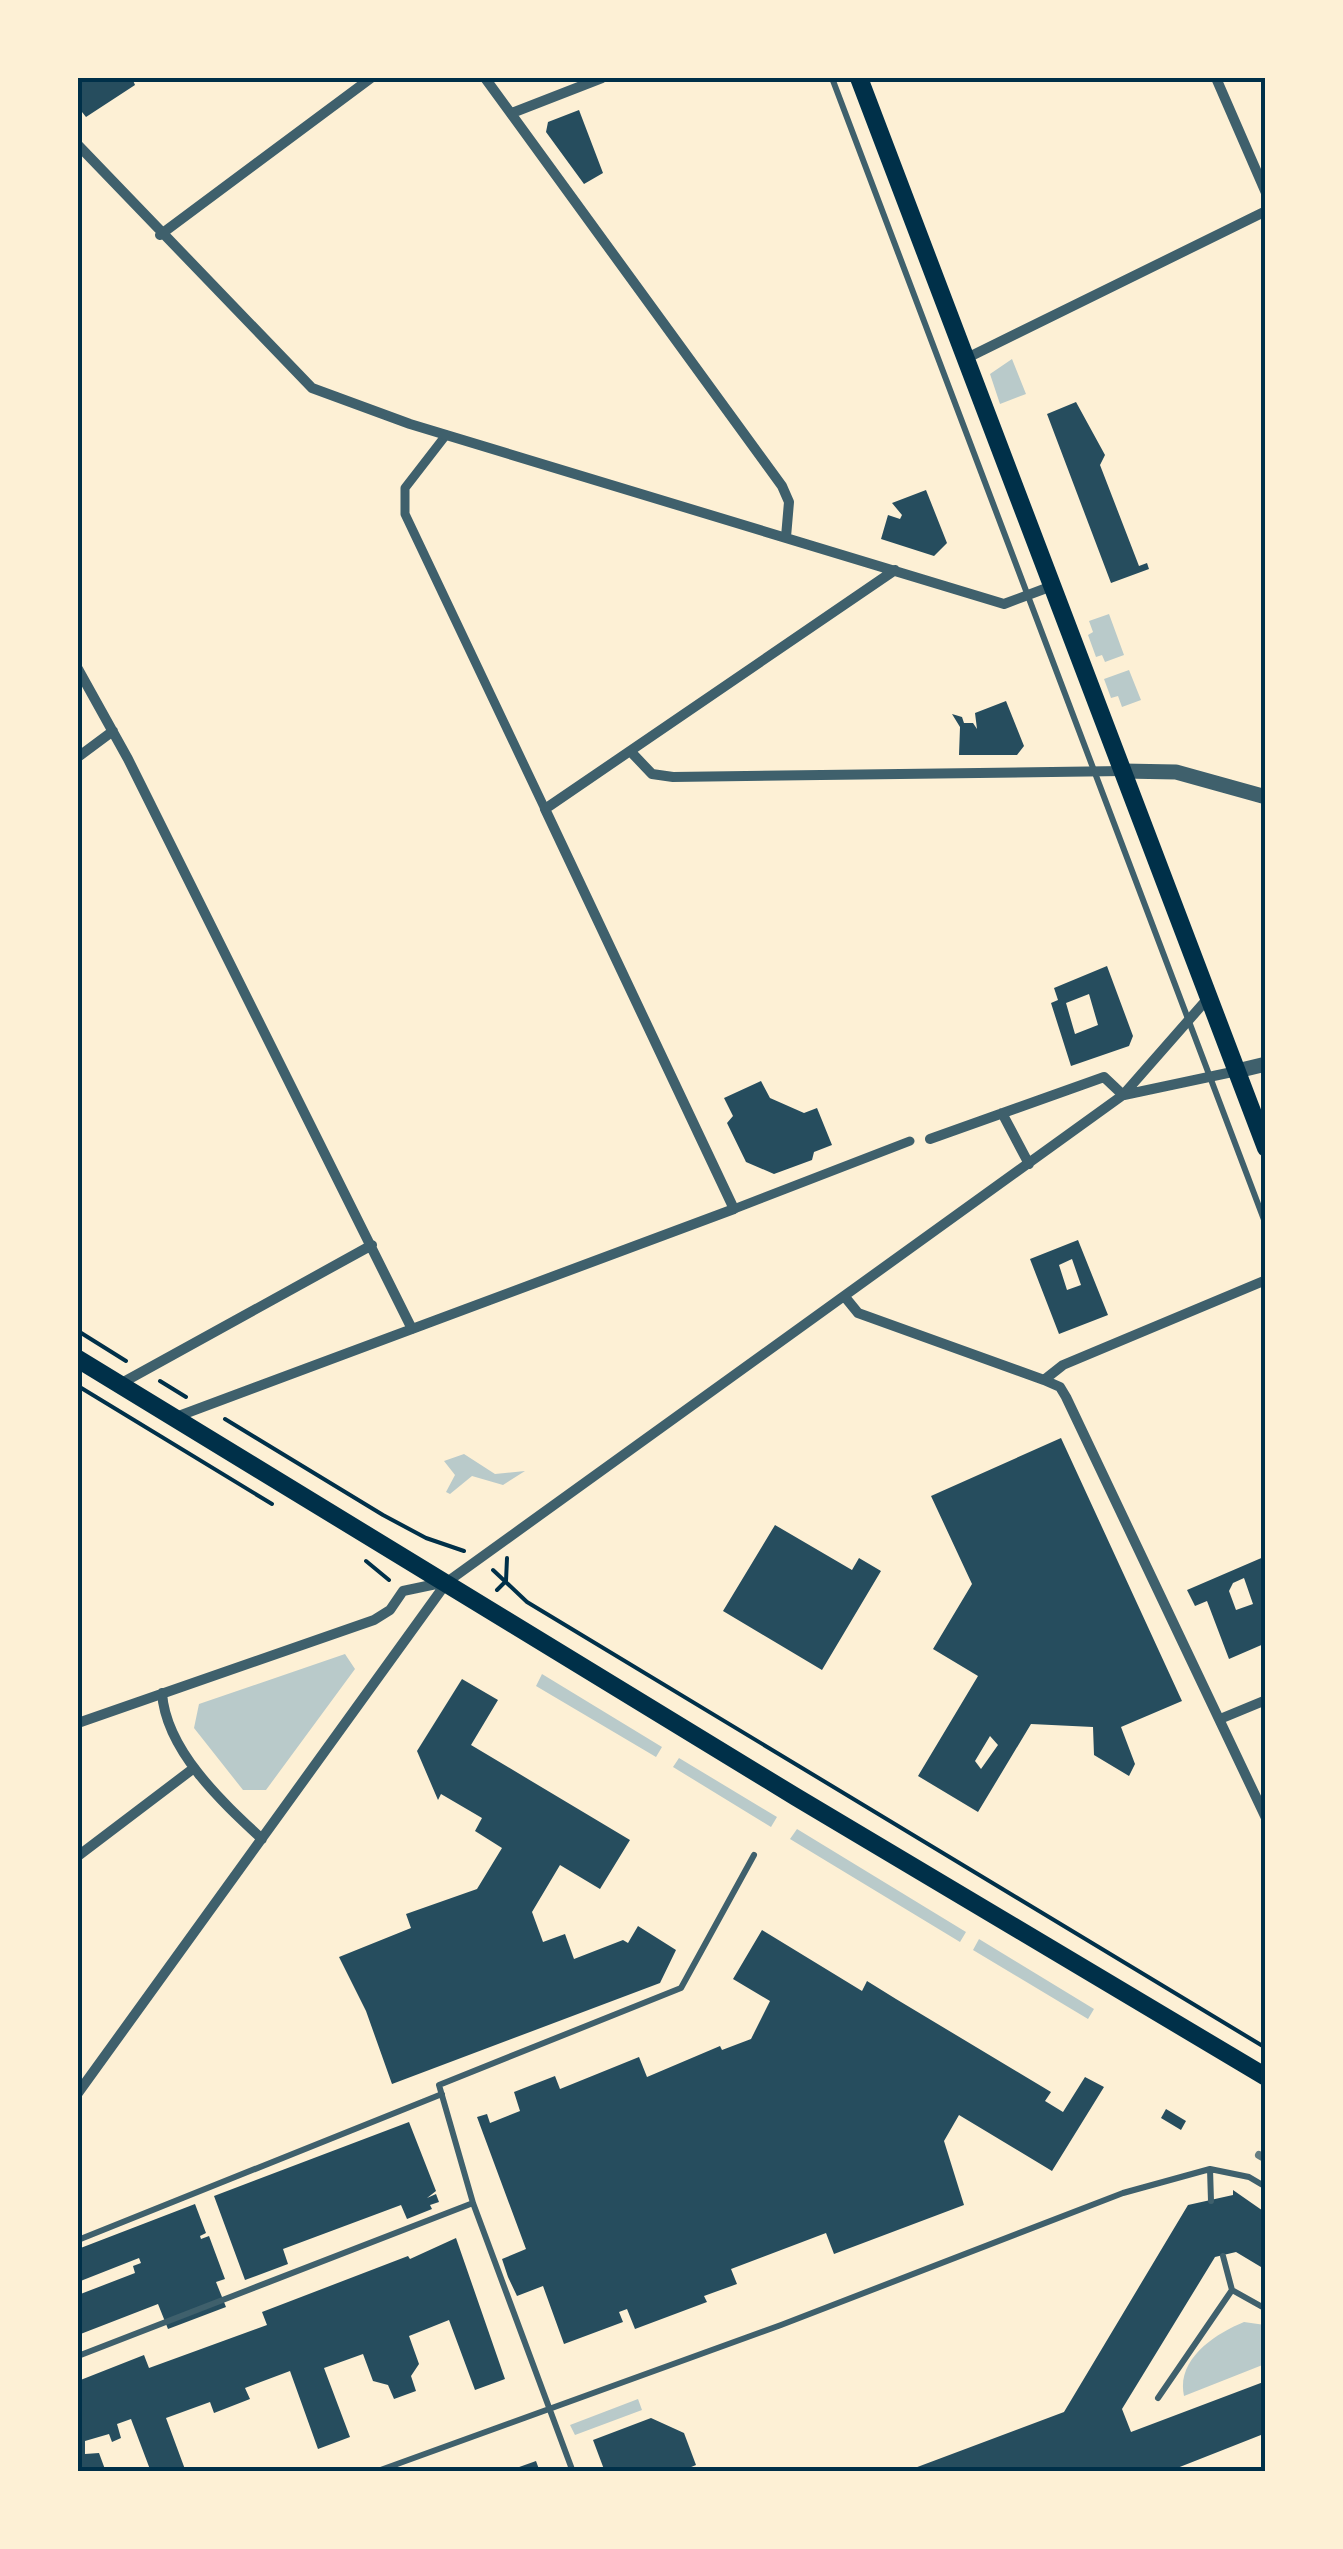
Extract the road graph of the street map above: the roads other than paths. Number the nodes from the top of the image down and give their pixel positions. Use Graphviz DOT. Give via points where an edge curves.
graph roads {
  1 [pos="370,78"];
  2 [pos="485,78"];
  3 [pos="602,78"];
  4 [pos="832,78"];
  5 [pos="859,78"];
  6 [pos="1216,78"];
  7 [pos="512,113"];
  8 [pos="78,145"];
  9 [pos="1266,192"];
  10 [pos="1266,211"];
  11 [pos="160,235"];
  12 [pos="965,359"];
  13 [pos="446,435"];
  14 [pos="786,537"];
  15 [pos="895,570"];
  16 [pos="1052,586"];
  17 [pos="1028,595"];
  18 [pos="78,670"];
  19 [pos="113,732"];
  20 [pos="632,753"];
  21 [pos="78,757"];
  22 [pos="1124,771"];
  23 [pos="1093,774"];
  24 [pos="1266,797"];
  25 [pos="545,809"];
  26 [pos="1209,997"];
  27 [pos="1187,1019"];
  28 [pos="1266,1064"];
  29 [pos="1237,1071"];
  30 [pos="1208,1077"];
  31 [pos="1123,1095"];
  32 [pos="1002,1113"];
  33 [pos="930,1139"];
  34 [pos="910,1141"];
  35 [pos="1266,1148"];
  36 [pos="1029,1164"];
  37 [pos="734,1209"];
  38 [pos="1266,1225"];
  39 [pos="372,1245"];
  40 [pos="1266,1280"];
  41 [pos="845,1297"];
  42 [pos="412,1329"];
  43 [pos="78,1358"];
  44 [pos="1044,1380"];
  45 [pos="120,1384"];
  46 [pos="175,1418"];
  47 [pos="447,1582"];
  48 [pos="162,1693"];
  49 [pos="1266,1700"];
  50 [pos="1220,1718"];
  51 [pos="78,1723"];
  52 [pos="194,1768"];
  53 [pos="1266,1818"];
  54 [pos="262,1839"];
  55 [pos="754,1855"];
  56 [pos="78,1856"];
  57 [pos="1266,2077"];
  58 [pos="78,2093"];
  59 [pos="442,2094"];
  60 [pos="1210,2168"];
  61 [pos="1266,2187"];
  62 [pos="1211,2201"];
  63 [pos="472,2203"];
  64 [pos="78,2240"];
  65 [pos="1223,2256"];
  66 [pos="1232,2290"];
  67 [pos="1266,2309"];
  68 [pos="78,2356"];
  69 [pos="1158,2398"];
  70 [pos="552,2408"];
  71 [pos="375,2472"];
  72 [pos="572,2472"];
  1 -- 11 [label="street"];
  2 -- 7 [label="street"];
  3 -- 7 [label="street"];
  4 -- 17 [label="lane"];
  5 -- 12 [label="main road"];
  6 -- 9 [label="street"];
  7 -- 14 [label="street" via="782,486 790,502"];
  8 -- 11 [label="street"];
  10 -- 12 [label="street"];
  11 -- 13 [label="street" via="312,388"];
  12 -- 16 [label="main road"];
  13 -- 14 [label="street"];
  13 -- 25 [label="street" via="404,488 404,514"];
  14 -- 15 [label="street"];
  15 -- 17 [label="street" via="1004,604"];
  15 -- 20 [label="street"];
  16 -- 17 [label="street"];
  16 -- 22 [label="main road"];
  17 -- 23 [label="lane"];
  18 -- 19 [label="street"];
  19 -- 21 [label="street"];
  19 -- 39 [label="street"];
  20 -- 23 [label="street" via="652,774 673,777"];
  20 -- 25 [label="street"];
  22 -- 23 [label="street"];
  22 -- 24 [label="street" via="1176,772"];
  22 -- 26 [label="main road"];
  23 -- 27 [label="lane"];
  25 -- 37 [label="street"];
  26 -- 27 [label="street"];
  26 -- 29 [label="main road"];
  27 -- 30 [label="lane"];
  27 -- 31 [label="street"];
  28 -- 29 [label="street"];
  29 -- 30 [label="street"];
  29 -- 35 [label="main road"];
  30 -- 31 [label="street"];
  30 -- 38 [label="lane"];
  31 -- 32 [label="street" via="1104,1076"];
  31 -- 36 [label="street"];
  32 -- 33 [label="street"];
  32 -- 36 [label="street"];
  34 -- 37 [label="street"];
  36 -- 41 [label="street"];
  37 -- 42 [label="street"];
  39 -- 42 [label="street"];
  39 -- 45 [label="street"];
  40 -- 44 [label="street" via="1063,1365"];
  41 -- 44 [label="street" via="858,1313"];
  41 -- 47 [label="street"];
  42 -- 46 [label="street"];
  43 -- 45 [label="main road"];
  44 -- 50 [label="street" via="1066,1397"];
  45 -- 46 [label="main road"];
  46 -- 47 [label="main road"];
  47 -- 48 [label="street" via="403,1591 374,1620"];
  47 -- 54 [label="street"];
  47 -- 57 [label="main road"];
  48 -- 51 [label="street"];
  48 -- 52 [label="street" via="164,1720"];
  49 -- 50 [label="street"];
  50 -- 53 [label="street"];
  52 -- 54 [label="street"];
  52 -- 56 [label="street"];
  54 -- 58 [label="street"];
  55 -- 59 [label="lane" via="681,1988 439,2084"];
  59 -- 63 [label="lane"];
  59 -- 64 [label="lane"];
  60 -- 61 [label="lane"];
  60 -- 62 [label="lane"];
  60 -- 70 [label="lane" via="1122,2193"];
  63 -- 68 [label="lane"];
  63 -- 70 [label="lane"];
  65 -- 66 [label="lane"];
  66 -- 67 [label="lane"];
  66 -- 69 [label="lane"];
  70 -- 71 [label="lane"];
  70 -- 72 [label="lane"];
}
